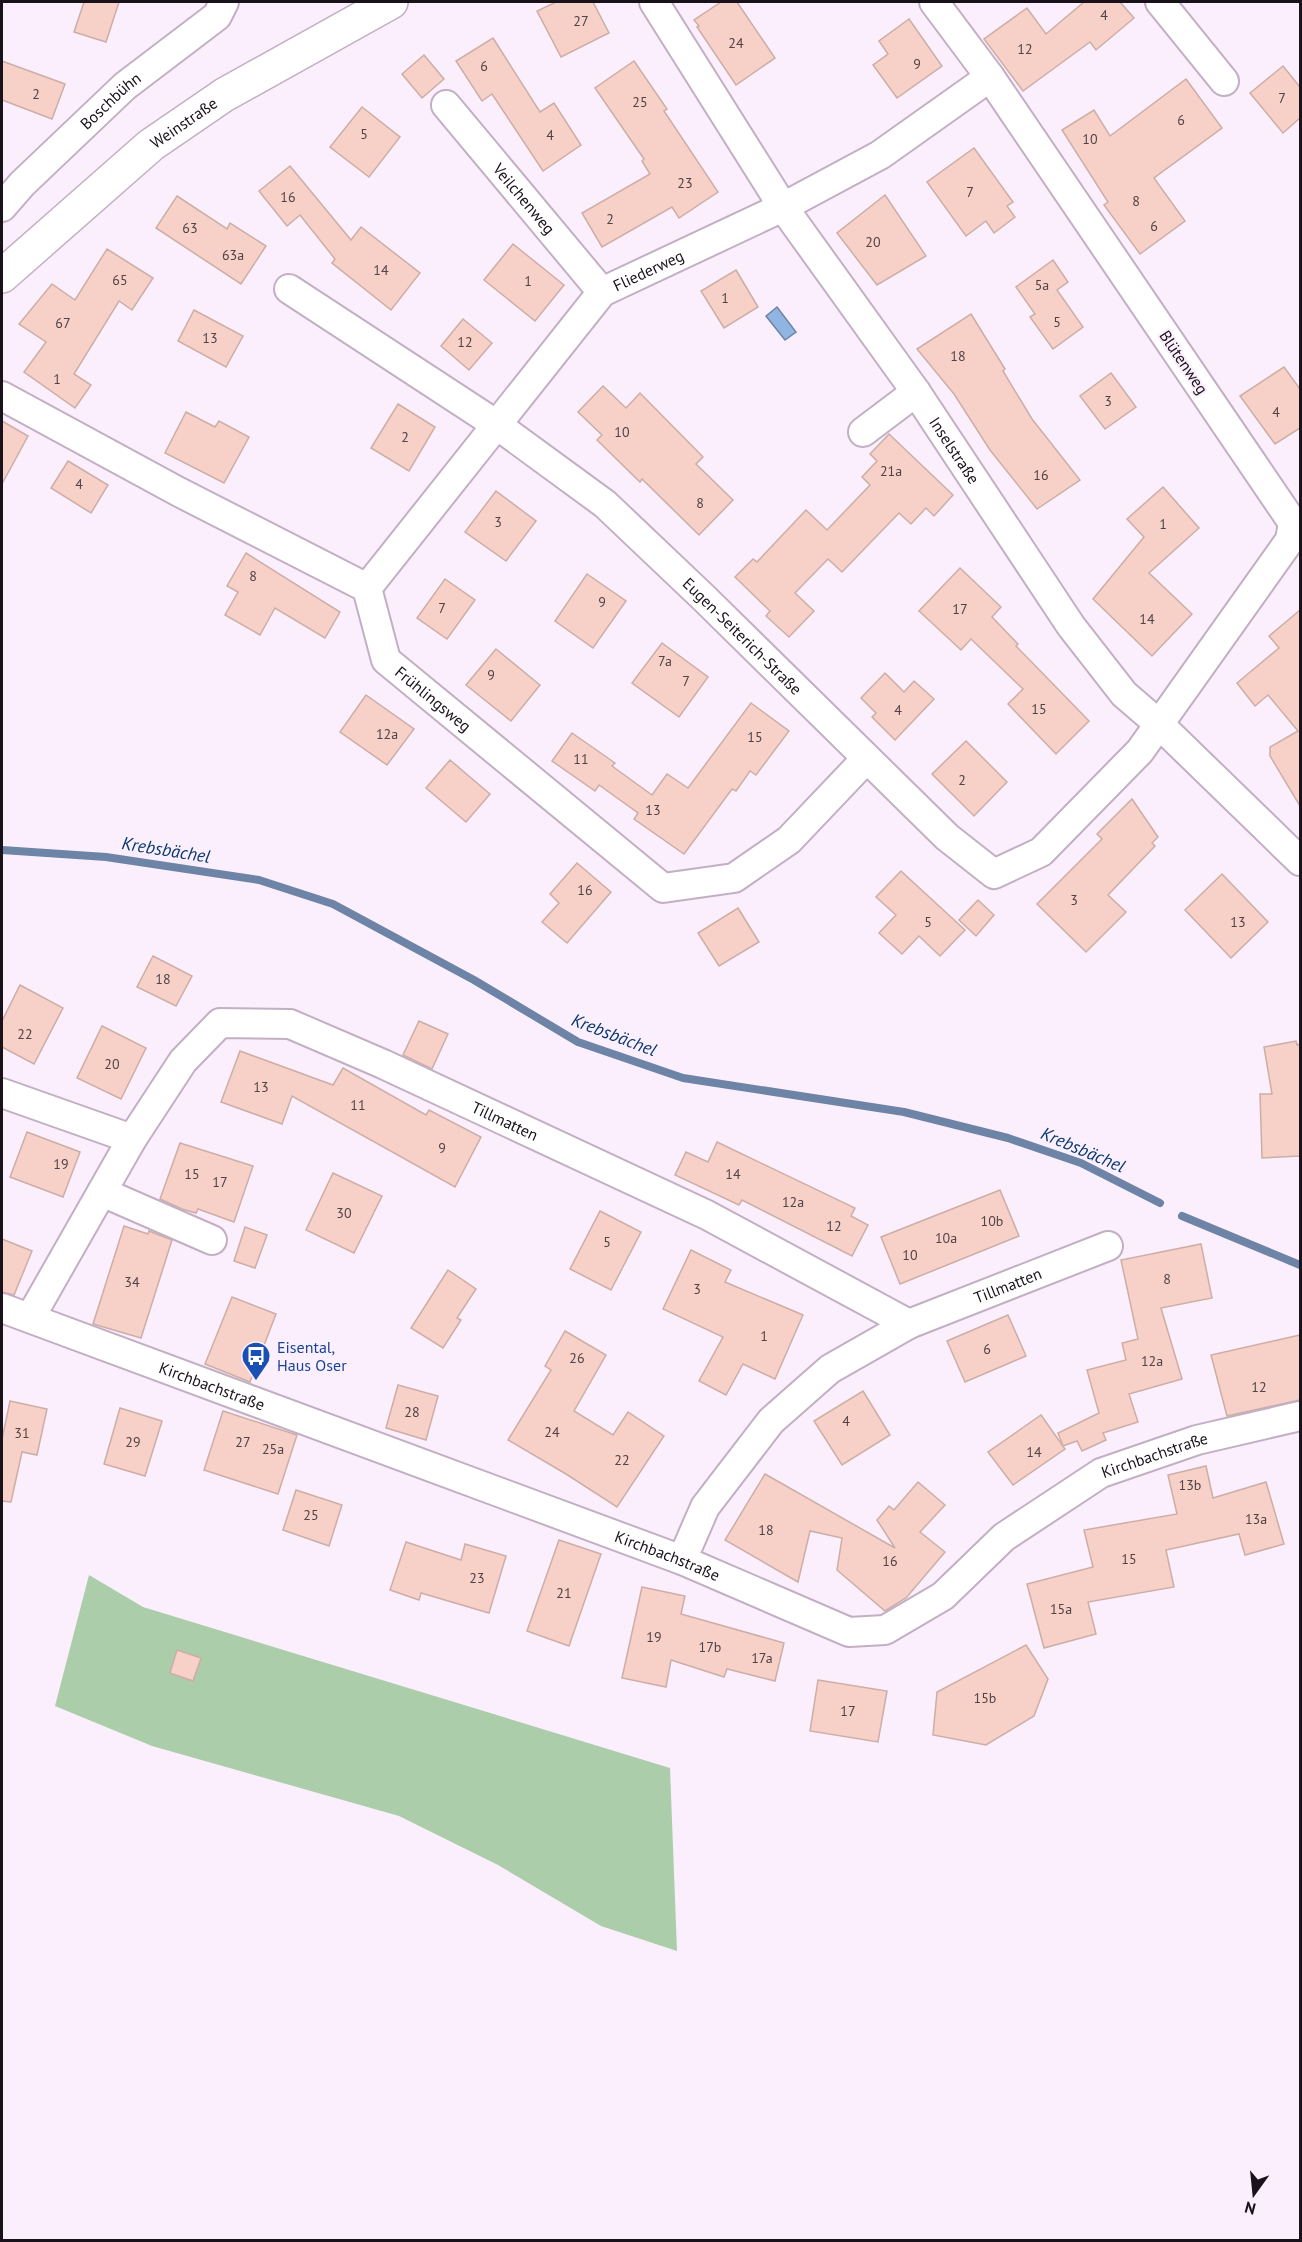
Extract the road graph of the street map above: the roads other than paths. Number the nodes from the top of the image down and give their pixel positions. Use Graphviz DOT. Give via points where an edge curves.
graph roads {
  1 [pos="224,2"];
  2 [pos="391,2"];
  3 [pos="654,2"];
  4 [pos="934,2"];
  5 [pos="1160,2"];
  6 [pos="990,77"];
  7 [pos="1224,81"];
  8 [pos="446,105"];
  9 [pos="2,207"];
  10 [pos="783,207"];
  11 [pos="2,276"];
  12 [pos="289,289"];
  13 [pos="602,292"];
  14 [pos="916,392"];
  15 [pos="2,396"];
  16 [pos="497,425"];
  17 [pos="863,432"];
  18 [pos="367,588"];
  19 [pos="1160,725"];
  20 [pos="866,759"];
  21 [pos="1300,861"];
  22 [pos="2,1093"];
  23 [pos="132,1139"];
  24 [pos="102,1192"];
  25 [pos="212,1240"];
  26 [pos="1107,1246"];
  27 [pos="2,1308"];
  28 [pos="30,1317"];
  29 [pos="909,1324"];
  30 [pos="1300,1416"];
  31 [pos="682,1560"];
  1 -- 9 [label="street, Boschbühn" via="217,16 125,86"];
  2 -- 11 [label="main road, Weinstraße" via="224,95 151,145"];
  3 -- 10 [label="street, Inselstraße"];
  4 -- 6 [label="street, Blütenweg"];
  5 -- 7 [label="street"];
  6 -- 10 [label="street, Fliederweg" via="880,155"];
  6 -- 19 [label="street, Blütenweg" via="1293,523 1290,540"];
  8 -- 13 [label="street, Veilchenweg"];
  10 -- 13 [label="street, Fliederweg"];
  10 -- 14 [label="street, Inselstraße"];
  12 -- 16 [label="street, Eugen-Seiterich-Straße"];
  13 -- 16 [label="street, Fliederweg"];
  14 -- 17 [label="street"];
  14 -- 19 [label="street, Inselstraße" via="1071,626 1124,694"];
  15 -- 18 [label="street"];
  16 -- 18 [label="street, Fliederweg"];
  16 -- 20 [label="street, Eugen-Seiterich-Straße" via="605,504"];
  18 -- 20 [label="street, Frühlingsweg" via="386,660 663,888 734,878 789,840"];
  19 -- 20 [label="street, Eugen-Seiterich-Straße" via="1140,751 1041,852 994,874 947,837"];
  19 -- 21 [label="street, Inselstraße"];
  22 -- 23 [label="street"];
  23 -- 24 [label="street, Tillmatten"];
  23 -- 29 [label="street, Tillmatten" via="183,1061 220,1023 290,1024 707,1215"];
  24 -- 25 [label="street"];
  24 -- 28 [label="street, Tillmatten"];
  26 -- 29 [label="street, Tillmatten"];
  27 -- 28 [label="street, Kirchbachstraße"];
  28 -- 31 [label="street, Kirchbachstraße"];
  29 -- 31 [label="street, Tillmatten" via="830,1369 771,1421 705,1507"];
  30 -- 31 [label="street, Kirchbachstraße" via="1197,1440 1101,1473 1004,1537 943,1596 885,1630 849,1632"];
}
